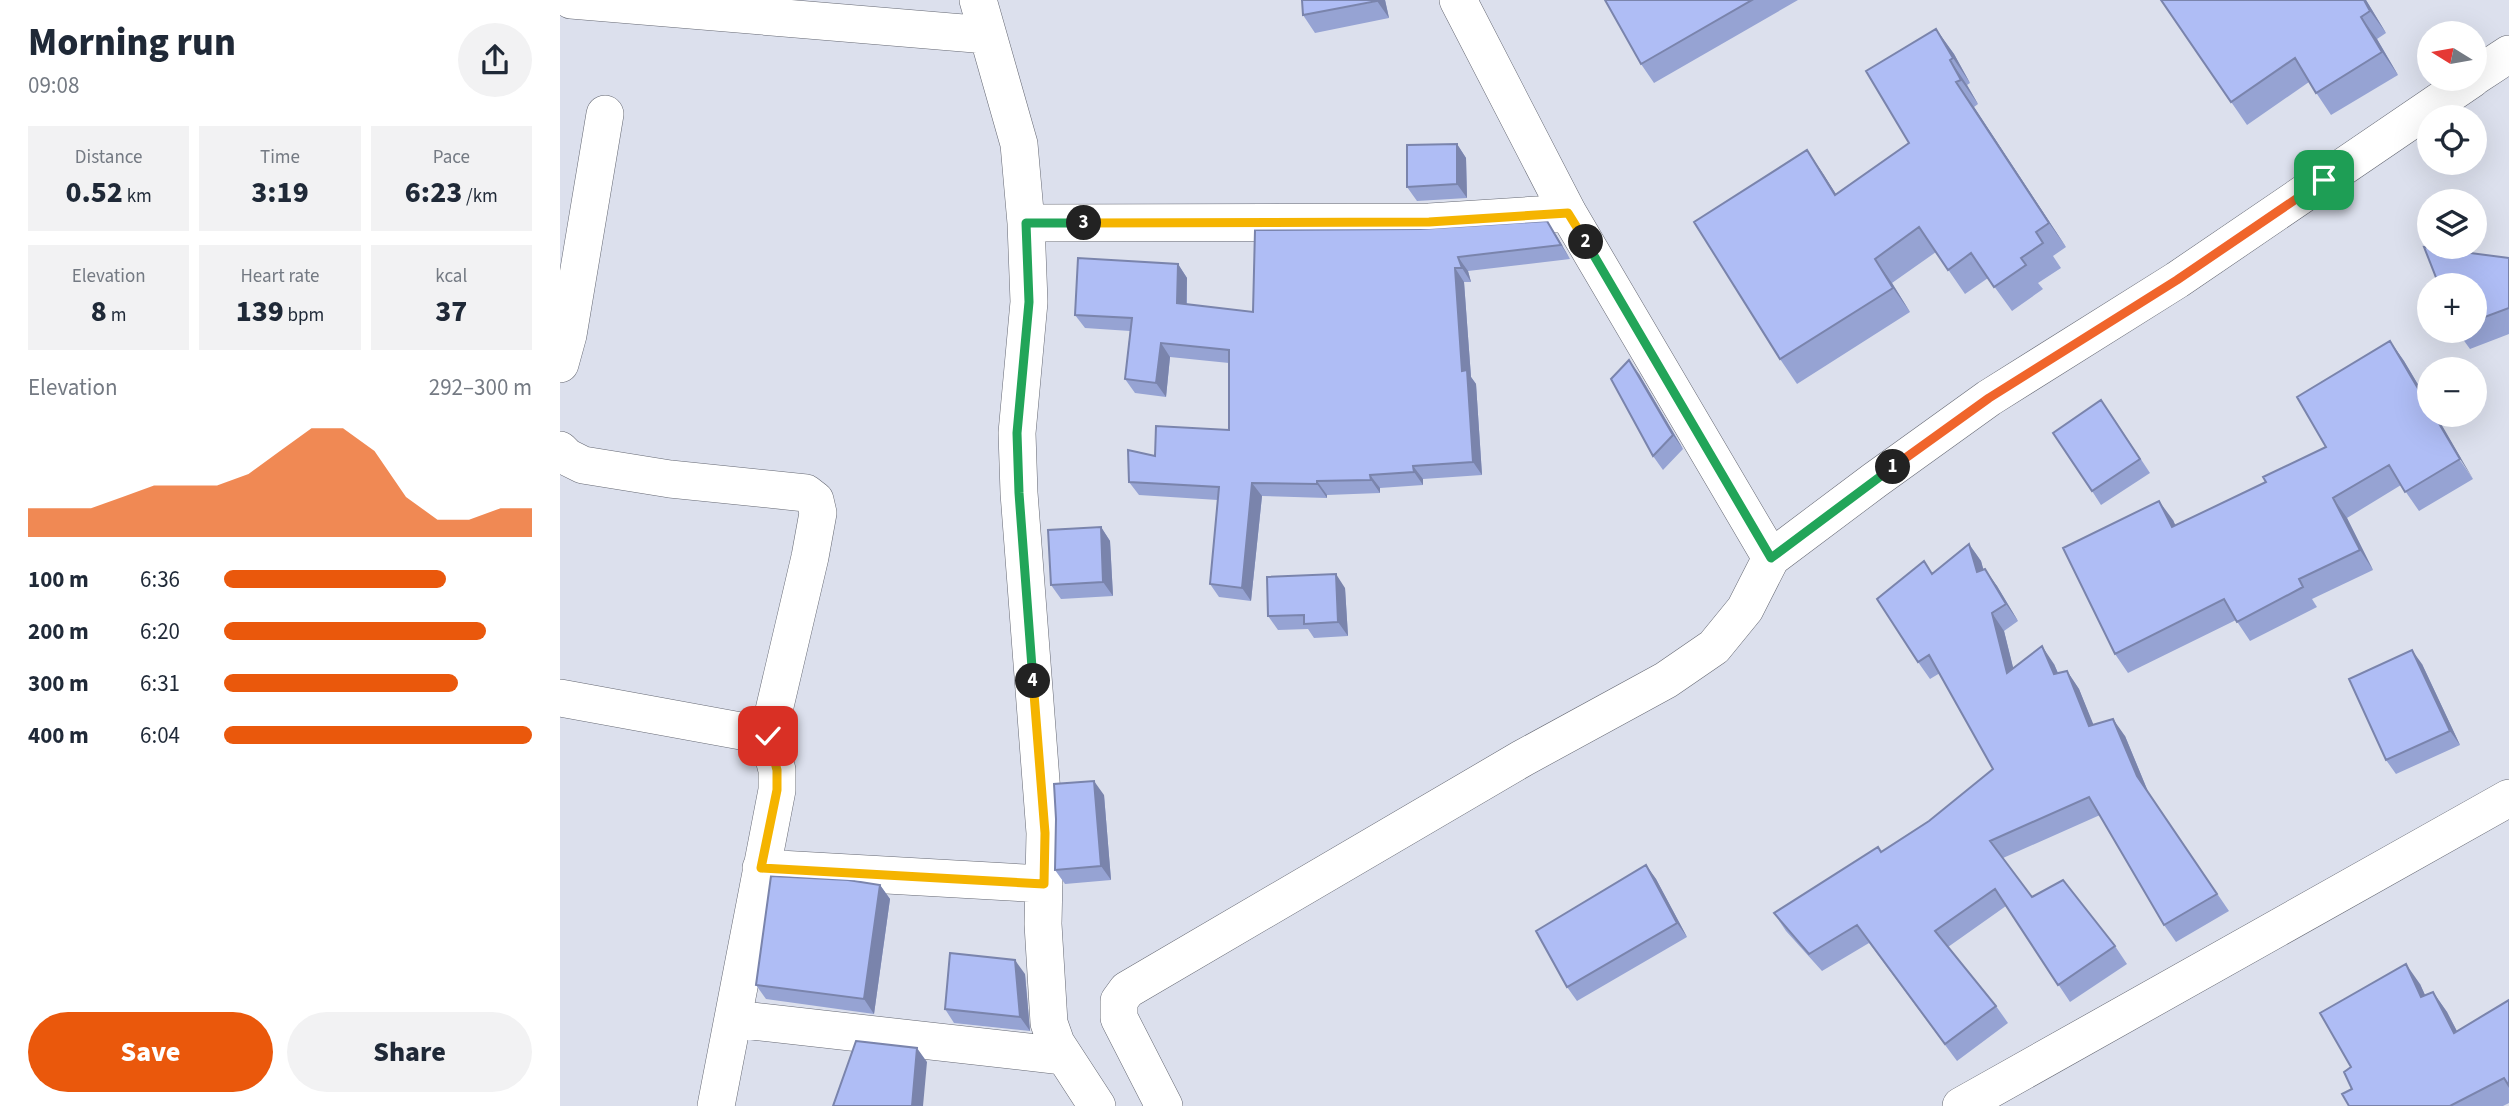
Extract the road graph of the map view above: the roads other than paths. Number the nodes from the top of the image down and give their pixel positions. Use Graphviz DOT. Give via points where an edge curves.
graph roads {
  1 [pos="571,0"];
  2 [pos="978,0"];
  3 [pos="1458,0"];
  4 [pos="739,7"];
  5 [pos="988,35"];
  6 [pos="2509,54"];
  7 [pos="2487,69"];
  8 [pos="2454,91"];
  9 [pos="605,114"];
  10 [pos="1568,213"];
  11 [pos="1026,223"];
  12 [pos="560,363"];
  13 [pos="560,450"];
  14 [pos="1771,558"];
  15 [pos="560,698"];
  16 [pos="768,736"];
  17 [pos="2509,798"];
  18 [pos="761,868"];
  19 [pos="1044,884"];
  20 [pos="734,1019"];
  21 [pos="1063,1056"];
  22 [pos="716,1106"];
  23 [pos="1097,1106"];
  24 [pos="1164,1106"];
  25 [pos="1961,1106"];
  1 -- 4 [label="street"];
  2 -- 5 [label="street"];
  3 -- 10 [label="street"];
  4 -- 5 [label="street"];
  5 -- 11 [label="street" via="1019,144"];
  6 -- 7 [label="street"];
  8 -- 14 [label="street" via="2177,280 1989,398"];
  9 -- 12 [label="street"];
  10 -- 11 [label="street" via="1429,222"];
  10 -- 14 [label="street"];
  11 -- 19 [label="street" via="1029,302 1017,433 1045,833"];
  13 -- 16 [label="street" via="583,464 670,479 789,490 815,500 818,513 810,557"];
  14 -- 24 [label="street" via="1745,609 1714,647 1666,680 1522,758 1126,990 1119,1000 1119,1018"];
  15 -- 16 [label="street"];
  16 -- 18 [label="street" via="777,790"];
  17 -- 25 [label="street"];
  18 -- 19 [label="street"];
  18 -- 20 [label="street"];
  19 -- 21 [label="street" via="1049,1023"];
  20 -- 21 [label="street"];
  20 -- 22 [label="street"];
  21 -- 23 [label="street"];
}
